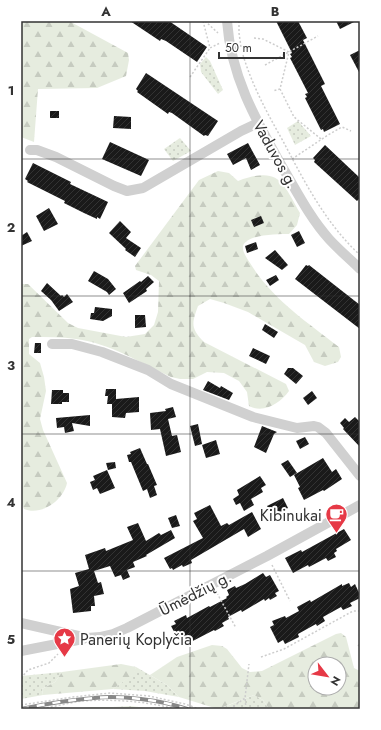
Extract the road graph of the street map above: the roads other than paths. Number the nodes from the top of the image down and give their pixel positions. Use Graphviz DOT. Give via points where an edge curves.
graph roads {
  1 [pos="227,21"];
  2 [pos="258,122"];
  3 [pos="30,150"];
  4 [pos="360,269"];
  5 [pos="52,344"];
  6 [pos="360,476"];
  7 [pos="360,505"];
  8 [pos="21,623"];
  9 [pos="87,638"];
  10 [pos="21,651"];
  1 -- 2 [label="street, Vaduvos g." via="236,71"];
  2 -- 3 [label="street" via="143,188 127,191 56,158 37,150"];
  2 -- 4 [label="street, Vaduvos g." via="305,207 329,239"];
  5 -- 6 [label="street" via="72,344 102,352 253,418 297,428 318,427 326,433"];
  7 -- 9 [label="street, Ūmėdžių g." via="121,631"];
  8 -- 9 [label="street, Ūmėdžių g."];
  9 -- 10 [label="street"];
}
